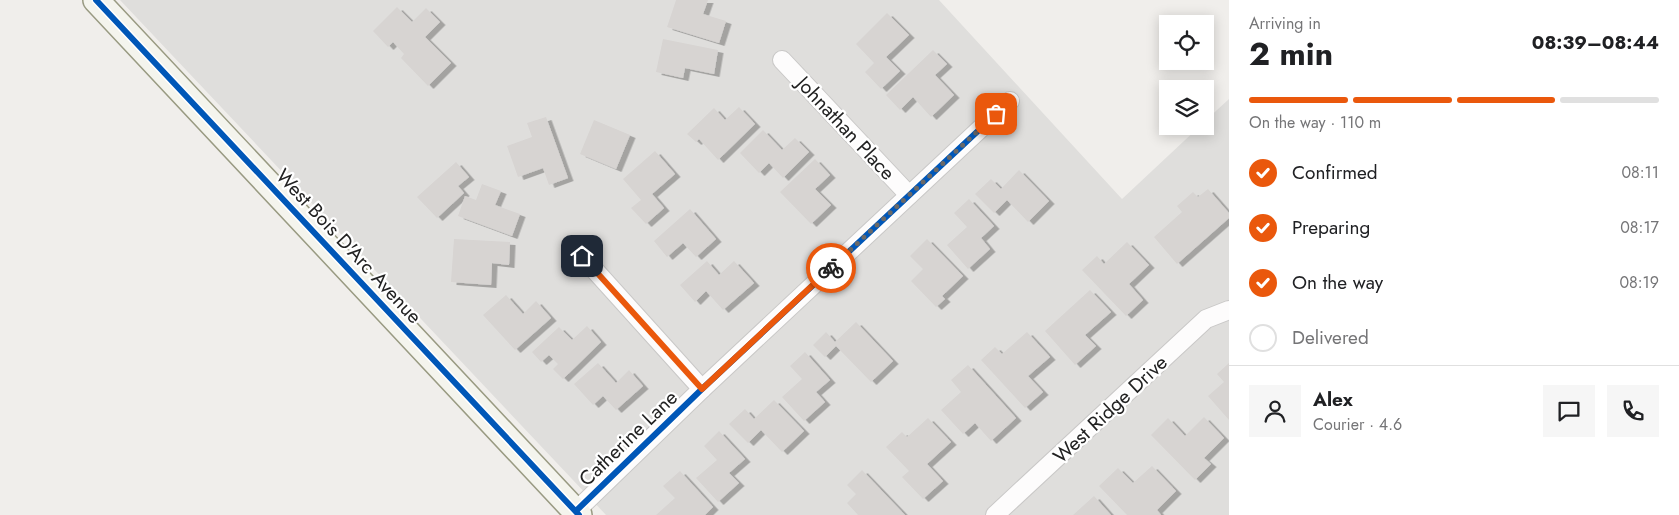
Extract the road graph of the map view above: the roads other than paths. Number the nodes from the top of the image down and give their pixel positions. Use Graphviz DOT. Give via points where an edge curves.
graph roads {
  1 [pos="96,0"];
  2 [pos="782,60"];
  3 [pos="1010,101"];
  4 [pos="909,195"];
  5 [pos="582,256"];
  6 [pos="1229,310"];
  7 [pos="702,389"];
  8 [pos="577,513"];
  9 [pos="995,515"];
  1 -- 8 [label="street, West Bois D'Arc Avenue"];
  2 -- 4 [label="street, Johnathan Place"];
  3 -- 4 [label="street, Catherine Lane"];
  4 -- 7 [label="street, Catherine Lane"];
  5 -- 7 [label="street"];
  6 -- 9 [label="street, West Ridge Drive" via="1206,320"];
  7 -- 8 [label="street, Catherine Lane"];
}
